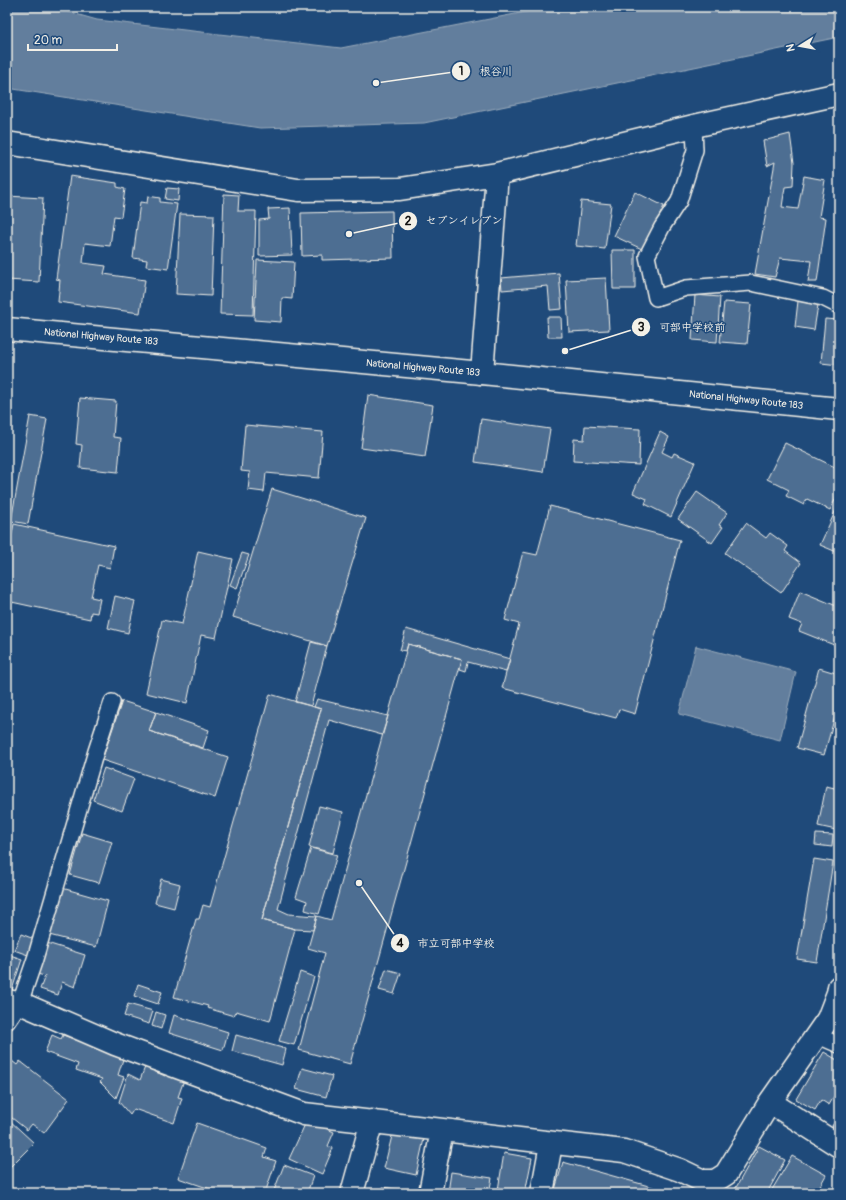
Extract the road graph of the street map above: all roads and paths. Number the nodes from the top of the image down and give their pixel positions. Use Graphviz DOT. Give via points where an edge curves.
graph roads {
  1 [pos="839,94"];
  2 [pos="694,126"];
  3 [pos="7,143"];
  4 [pos="497,174"];
  5 [pos="839,306"];
  6 [pos="7,329"];
  7 [pos="482,373"];
  8 [pos="839,409"];
  9 [pos="112,702"];
  10 [pos="839,987"];
  11 [pos="13,1002"];
  12 [pos="7,1022"];
  13 [pos="828,1027"];
  14 [pos="839,1045"];
  15 [pos="770,1102"];
  16 [pos="372,1122"];
  17 [pos="442,1130"];
  18 [pos="551,1144"];
  19 [pos="839,1146"];
  20 [pos="352,1193"];
  21 [pos="430,1193"];
  22 [pos="542,1193"];
  1 -- 2 [label="main road"];
  2 -- 4 [label="main road"];
  2 -- 5 [label="lane" via="695,150 679,201 647,256 656,298 686,288 751,283 823,298"];
  3 -- 4 [label="main road" via="298,190 400,189"];
  4 -- 7 [label="main road"];
  6 -- 7 [label="main road, National Highway Route 183"];
  7 -- 8 [label="main road, National Highway Route 183"];
  9 -- 11 [label="lane" via="35,959"];
  10 -- 13 [label="main road"];
  11 -- 12 [label="lane"];
  11 -- 16 [label="main road" via="115,1044 304,1114"];
  13 -- 14 [label="lane"];
  13 -- 15 [label="main road"];
  15 -- 18 [label="main road" via="726,1174 715,1181 703,1181 680,1170 624,1151"];
  15 -- 19 [label="main road"];
  16 -- 17 [label="main road"];
  16 -- 20 [label="main road"];
  17 -- 18 [label="main road"];
  17 -- 21 [label="main road"];
  18 -- 22 [label="main road"];
}
